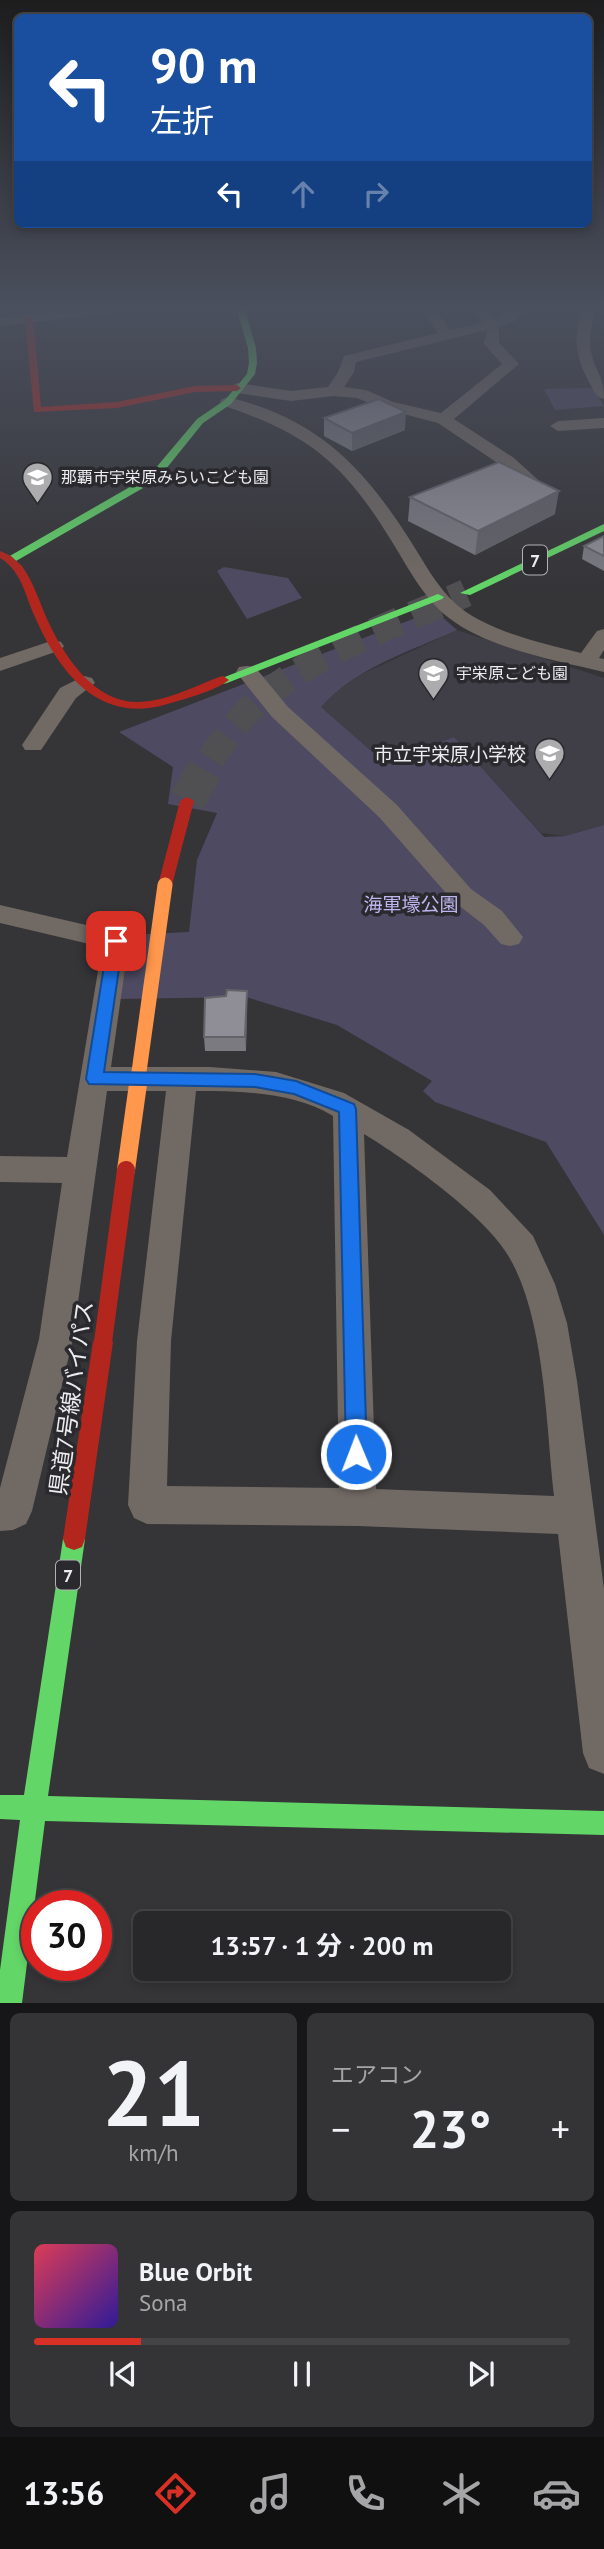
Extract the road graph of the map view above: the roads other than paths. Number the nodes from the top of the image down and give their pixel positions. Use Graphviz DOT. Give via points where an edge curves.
graph roads {
  1 [pos="36,403"];
  2 [pos="124,403"];
  3 [pos="222,403"];
  4 [pos="246,403"];
  5 [pos="384,403"];
  6 [pos="463,403"];
  7 [pos="444,419"];
  8 [pos="604,423"];
  9 [pos="558,426"];
  10 [pos="531,483"];
  11 [pos="604,527"];
  12 [pos="6,556"];
  13 [pos="466,593"];
  14 [pos="438,597"];
  15 [pos="604,635"];
  16 [pos="54,646"];
  17 [pos="595,663"];
  18 [pos="2,665"];
  19 [pos="253,678"];
  20 [pos="84,683"];
  21 [pos="33,745"];
  22 [pos="187,801"];
  23 [pos="0,914"];
  24 [pos="501,927"];
  25 [pos="94,1079"];
  26 [pos="182,1080"];
  27 [pos="348,1109"];
  28 [pos="0,1168"];
  29 [pos="80,1170"];
  30 [pos="358,1507"];
  31 [pos="0,1511"];
  32 [pos="575,1516"];
  33 [pos="604,1753"];
  34 [pos="0,1807"];
  35 [pos="34,1808"];
  36 [pos="604,1824"];
  37 [pos="9,2003"];
  1 -- 2 [label="street" via="37,410"];
  3 -- 12 [label="street" via="200,421 153,478"];
  4 -- 14 [label="street" via="310,438 351,470"];
  5 -- 7 [label="street"];
  6 -- 7 [label="street"];
  7 -- 10 [label="street"];
  8 -- 9 [label="street"];
  11 -- 13 [label="street, 7"];
  12 -- 16 [label="street" via="27,582"];
  14 -- 17 [label="street" via="480,628"];
  14 -- 19 [label="street"];
  15 -- 17 [label="street"];
  16 -- 18 [label="street"];
  16 -- 20 [label="street"];
  19 -- 20 [label="street" via="134,706 111,701"];
  19 -- 24 [label="street" via="292,705 429,838 479,892"];
  20 -- 21 [label="street" via="68,694"];
  22 -- 35 [label="street, 県道7号線バイパス / 7, bridge" via="165,885"];
  23 -- 25 [label="street" via="116,941"];
  25 -- 26 [label="street"];
  25 -- 29 [label="street"];
  26 -- 27 [label="street" via="276,1084"];
  26 -- 30 [label="street" via="154,1341 147,1505"];
  27 -- 30 [label="street"];
  27 -- 32 [label="street" via="398,1139 479,1200 521,1246 550,1323"];
  28 -- 29 [label="street"];
  29 -- 31 [label="street" via="56,1339 13,1511"];
  30 -- 32 [label="street"];
  32 -- 33 [label="street"];
  34 -- 35 [label="street"];
  35 -- 36 [label="street"];
  35 -- 37 [label="street, 県道7号線バイパス / 7"];
}
